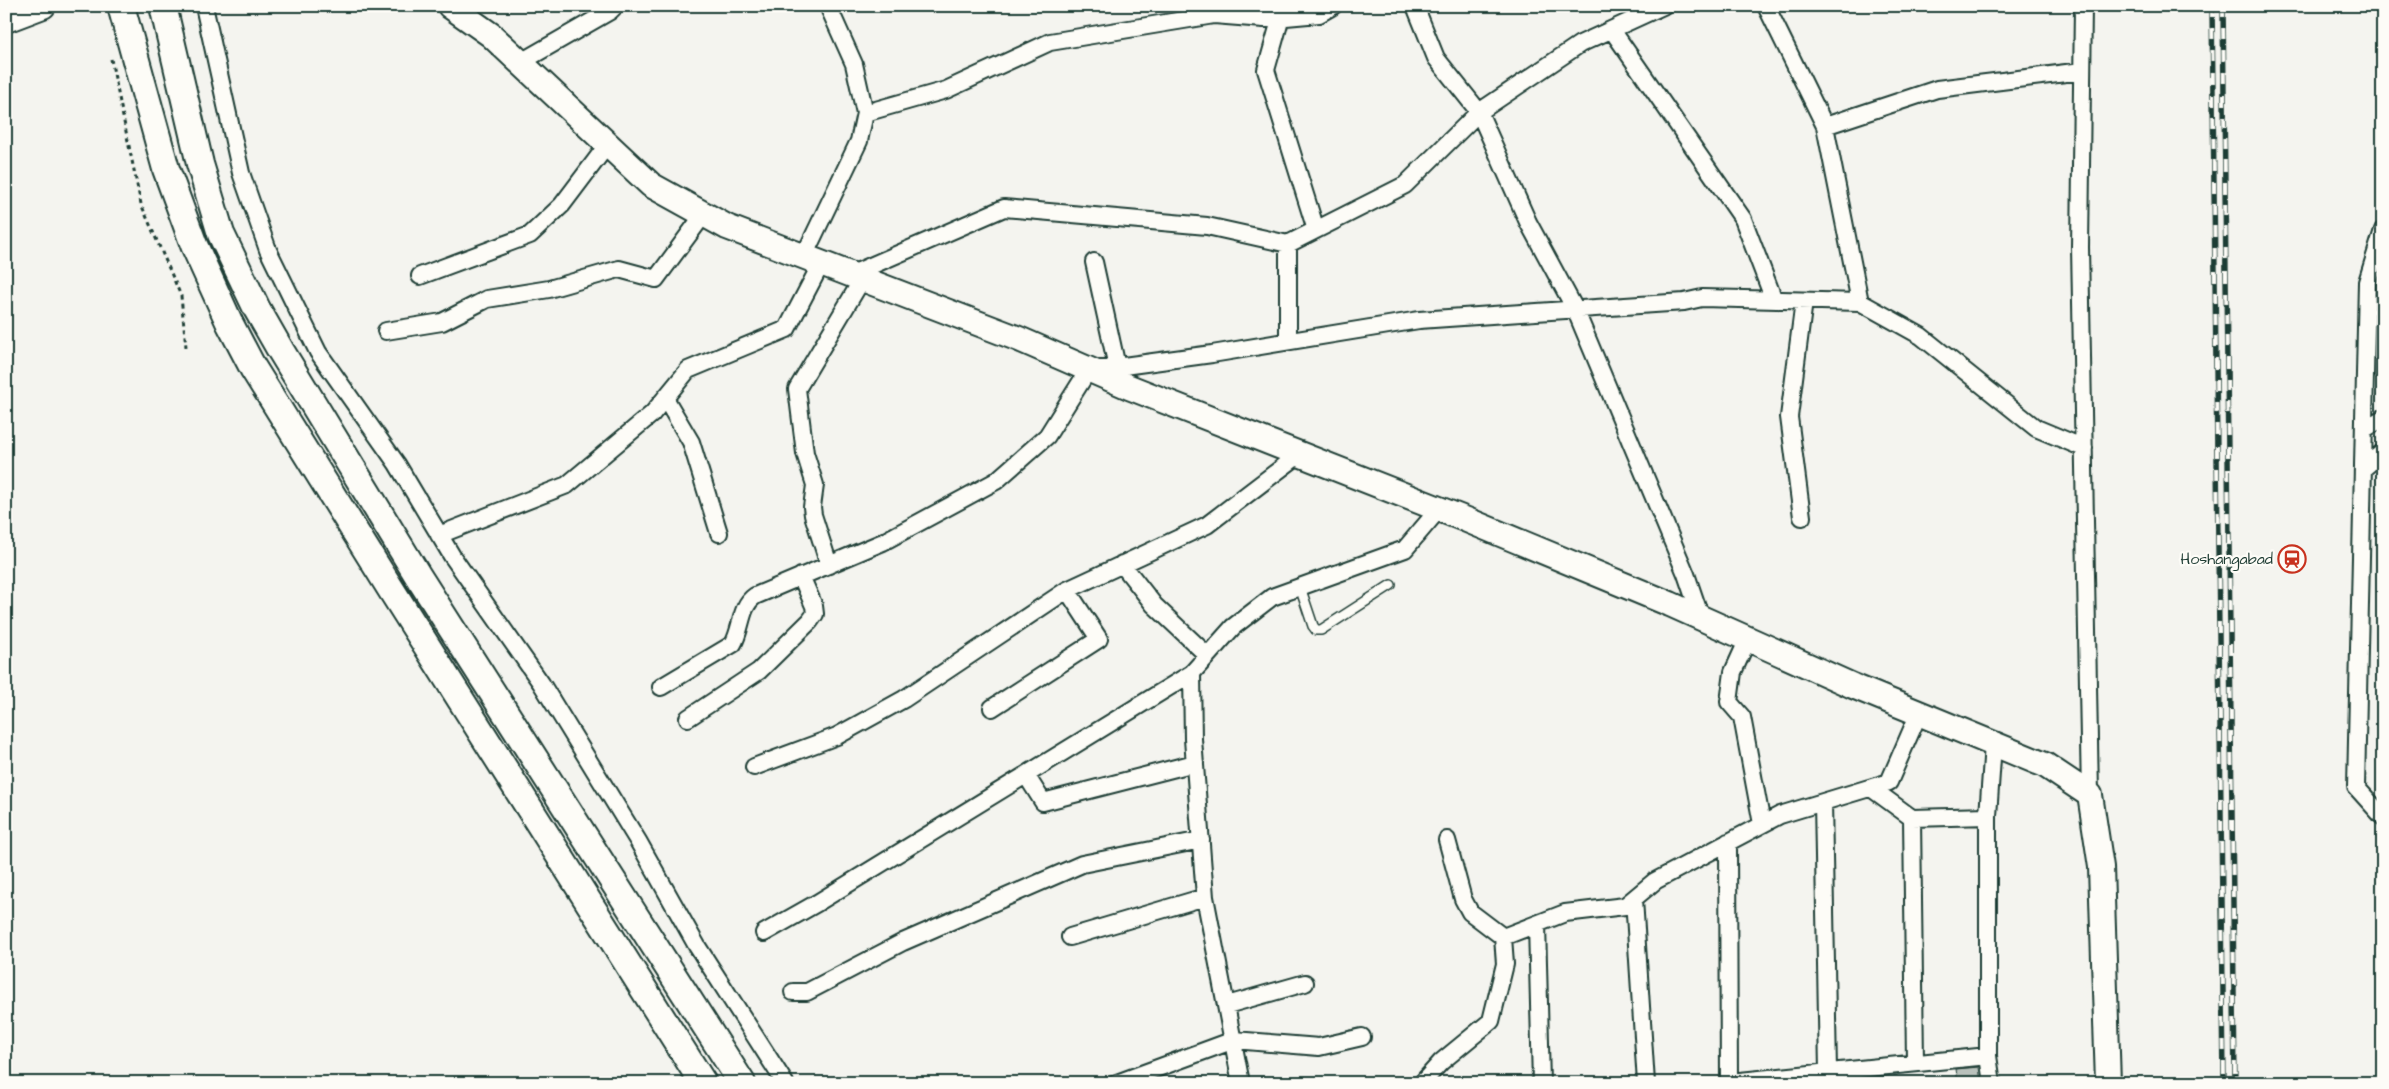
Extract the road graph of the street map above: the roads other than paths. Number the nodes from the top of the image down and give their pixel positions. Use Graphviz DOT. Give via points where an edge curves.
graph roads {
  1 [pos="43,6"];
  2 [pos="121,6"];
  3 [pos="163,6"];
  4 [pos="204,6"];
  5 [pos="450,6"];
  6 [pos="615,6"];
  7 [pos="828,6"];
  8 [pos="1333,6"];
  9 [pos="1416,6"];
  10 [pos="1663,6"];
  11 [pos="1766,6"];
  12 [pos="2083,6"];
  13 [pos="1281,17"];
  14 [pos="6,20"];
  15 [pos="1612,30"];
  16 [pos="521,62"];
  17 [pos="2082,71"];
  18 [pos="1479,112"];
  19 [pos="865,113"];
  20 [pos="1825,126"];
  21 [pos="608,144"];
  22 [pos="704,214"];
  23 [pos="1316,230"];
  24 [pos="2383,230"];
  25 [pos="1288,244"];
  26 [pos="813,259"];
  27 [pos="1094,262"];
  28 [pos="420,276"];
  29 [pos="857,276"];
  30 [pos="1774,300"];
  31 [pos="1804,301"];
  32 [pos="1860,302"];
  33 [pos="1575,309"];
  34 [pos="386,331"];
  35 [pos="1288,342"];
  36 [pos="1117,367"];
  37 [pos="1090,370"];
  38 [pos="665,398"];
  39 [pos="2383,418"];
  40 [pos="2365,429"];
  41 [pos="2084,448"];
  42 [pos="2383,452"];
  43 [pos="1300,454"];
  44 [pos="2365,467"];
  45 [pos="1439,509"];
  46 [pos="1802,517"];
  47 [pos="719,533"];
  48 [pos="439,536"];
  49 [pos="1122,564"];
  50 [pos="830,565"];
  51 [pos="802,576"];
  52 [pos="1391,585"];
  53 [pos="1300,587"];
  54 [pos="1067,590"];
  55 [pos="1702,618"];
  56 [pos="1748,639"];
  57 [pos="1207,655"];
  58 [pos="1192,673"];
  59 [pos="661,687"];
  60 [pos="992,708"];
  61 [pos="1919,714"];
  62 [pos="688,718"];
  63 [pos="1993,744"];
  64 [pos="1195,763"];
  65 [pos="754,767"];
  66 [pos="1026,774"];
  67 [pos="1870,788"];
  68 [pos="2090,795"];
  69 [pos="1823,802"];
  70 [pos="1988,816"];
  71 [pos="2383,817"];
  72 [pos="1912,818"];
  73 [pos="1762,824"];
  74 [pos="1201,840"];
  75 [pos="1447,840"];
  76 [pos="1728,842"];
  77 [pos="1206,897"];
  78 [pos="1634,899"];
  79 [pos="1537,924"];
  80 [pos="764,933"];
  81 [pos="1070,937"];
  82 [pos="1503,937"];
  83 [pos="1305,983"];
  84 [pos="793,992"];
  85 [pos="1227,1005"];
  86 [pos="1362,1037"];
  87 [pos="1234,1040"];
  88 [pos="1988,1056"];
  89 [pos="1915,1062"];
  90 [pos="1828,1071"];
  91 [pos="1729,1082"];
  92 [pos="703,1083"];
  93 [pos="742,1083"];
  94 [pos="785,1083"];
  95 [pos="1118,1083"];
  96 [pos="1241,1083"];
  97 [pos="1422,1083"];
  98 [pos="1541,1083"];
  99 [pos="1646,1083"];
  100 [pos="1992,1083"];
  101 [pos="2108,1083"];
  1 -- 14 [label="main road"];
  2 -- 92 [label="main road" via="175,195 194,245 253,368"];
  3 -- 93 [label="main road" via="200,164 221,234 257,309 418,576"];
  4 -- 48 [label="street" via="241,173 268,250 322,358 394,459"];
  5 -- 16 [label="main road" via="491,35"];
  6 -- 16 [label="street" via="610,12"];
  7 -- 19 [label="street" via="854,64"];
  8 -- 13 [label="street" via="1319,14"];
  9 -- 18 [label="street" via="1436,58"];
  10 -- 15 [label="street"];
  11 -- 20 [label="street"];
  12 -- 17 [label="street"];
  13 -- 19 [label="street" via="1264,19 1214,15 1050,42 946,90"];
  13 -- 23 [label="street" via="1266,70"];
  15 -- 18 [label="street" via="1580,44"];
  15 -- 30 [label="street" via="1743,219"];
  16 -- 21 [label="main road"];
  17 -- 20 [label="street" via="1937,89"];
  17 -- 41 [label="street" via="2080,247"];
  18 -- 23 [label="street" via="1405,184"];
  18 -- 33 [label="street" via="1528,222"];
  19 -- 26 [label="street" via="860,141"];
  20 -- 32 [label="street"];
  21 -- 22 [label="main road" via="651,185"];
  21 -- 28 [label="street" via="562,205 530,234"];
  22 -- 26 [label="main road" via="727,227"];
  22 -- 34 [label="street" via="656,279 619,269 549,290 487,299 442,322"];
  23 -- 25 [label="street"];
  24 -- 40 [label="street" via="2367,282"];
  25 -- 29 [label="street" via="1207,226 1004,208"];
  25 -- 35 [label="street"];
  26 -- 29 [label="main road"];
  26 -- 38 [label="street" via="786,329 688,370"];
  27 -- 36 [label="street"];
  29 -- 37 [label="main road"];
  29 -- 50 [label="street" via="797,389 805,453 815,485 813,515"];
  30 -- 31 [label="street"];
  30 -- 33 [label="street" via="1702,298"];
  31 -- 32 [label="street"];
  31 -- 46 [label="street" via="1789,417"];
  32 -- 41 [label="street" via="1921,336 2036,428"];
  33 -- 35 [label="street" via="1419,320"];
  33 -- 55 [label="street"];
  35 -- 36 [label="street"];
  36 -- 37 [label="street"];
  37 -- 43 [label="main road"];
  37 -- 50 [label="street" via="1047,436 996,481 883,542"];
  38 -- 47 [label="street" via="691,442"];
  38 -- 48 [label="street" via="652,414 566,485"];
  39 -- 40 [label="street"];
  40 -- 44 [label="street"];
  41 -- 68 [label="street"];
  42 -- 44 [label="street"];
  43 -- 45 [label="main road"];
  43 -- 49 [label="street" via="1207,525"];
  44 -- 71 [label="street" via="2356,787"];
  45 -- 53 [label="street" via="1405,549"];
  45 -- 55 [label="main road"];
  48 -- 94 [label="street" via="541,683 638,841 701,952"];
  49 -- 54 [label="street"];
  49 -- 57 [label="street" via="1154,605"];
  50 -- 51 [label="street"];
  51 -- 59 [label="street" via="749,600 733,644"];
  51 -- 62 [label="street" via="814,606 815,614 810,621 759,671"];
  52 -- 53 [label="lane" via="1321,630 1313,626"];
  53 -- 57 [label="street" via="1272,597 1233,627"];
  54 -- 60 [label="street" via="1099,639"];
  54 -- 65 [label="street" via="904,699 836,736"];
  55 -- 56 [label="main road"];
  56 -- 61 [label="main road"];
  56 -- 73 [label="street" via="1734,672 1729,702 1742,717"];
  57 -- 58 [label="street"];
  58 -- 64 [label="street"];
  58 -- 66 [label="street"];
  61 -- 63 [label="main road"];
  61 -- 67 [label="street" via="1889,782"];
  63 -- 68 [label="main road" via="2045,765"];
  63 -- 70 [label="street"];
  64 -- 66 [label="street" via="1043,802"];
  64 -- 74 [label="street"];
  66 -- 80 [label="street"];
  67 -- 69 [label="street"];
  67 -- 72 [label="street"];
  68 -- 101 [label="main road" via="2101,867"];
  69 -- 73 [label="street" via="1780,814"];
  69 -- 90 [label="street"];
  70 -- 72 [label="street"];
  70 -- 88 [label="street"];
  72 -- 89 [label="street"];
  73 -- 76 [label="street"];
  74 -- 77 [label="street"];
  74 -- 84 [label="street" via="1082,864 904,942 807,992"];
  75 -- 82 [label="street" via="1463,899 1470,912"];
  76 -- 78 [label="street" via="1655,881"];
  76 -- 91 [label="street"];
  77 -- 81 [label="street"];
  77 -- 85 [label="street"];
  78 -- 79 [label="street" via="1625,906 1565,913"];
  78 -- 99 [label="street"];
  79 -- 82 [label="street"];
  79 -- 98 [label="street"];
  82 -- 97 [label="street" via="1505,964 1491,1021 1441,1062"];
  83 -- 85 [label="street"];
  85 -- 87 [label="street"];
  86 -- 87 [label="street" via="1319,1047"];
  87 -- 95 [label="street"];
  87 -- 96 [label="street"];
  88 -- 89 [label="street"];
  88 -- 100 [label="street"];
  89 -- 90 [label="street"];
  90 -- 91 [label="street"];
}
